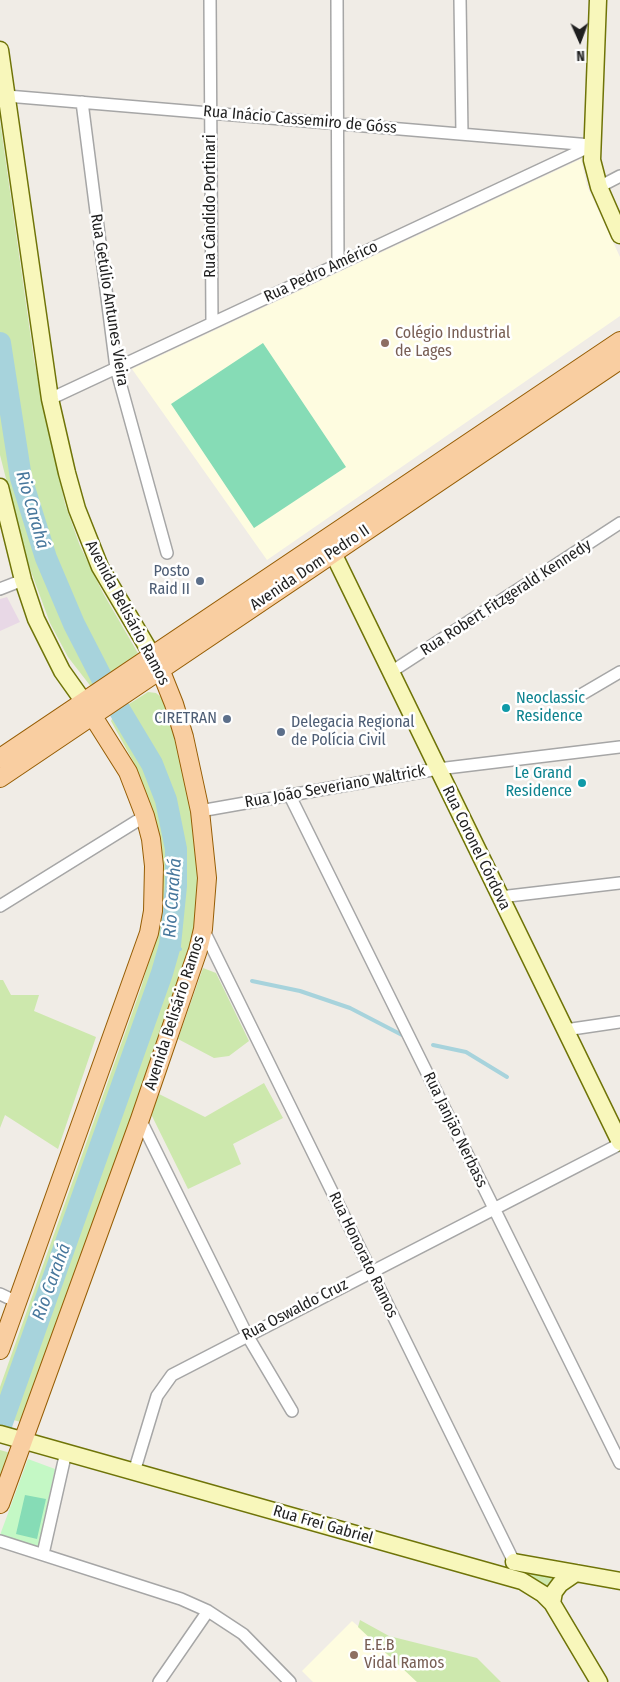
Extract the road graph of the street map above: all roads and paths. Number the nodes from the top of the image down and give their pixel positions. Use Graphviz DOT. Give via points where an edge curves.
graph roads {
  1 [pos="210,0"];
  2 [pos="337,0"];
  3 [pos="460,0"];
  4 [pos="598,0"];
  5 [pos="0,50"];
  6 [pos="7,96"];
  7 [pos="82,102"];
  8 [pos="211,113"];
  9 [pos="337,124"];
  10 [pos="462,134"];
  11 [pos="593,145"];
  12 [pos="620,176"];
  13 [pos="599,187"];
  14 [pos="620,235"];
  15 [pos="338,264"];
  16 [pos="212,323"];
  17 [pos="620,341"];
  18 [pos="620,360"];
  19 [pos="116,368"];
  20 [pos="50,398"];
  21 [pos="0,487"];
  22 [pos="620,523"];
  23 [pos="167,553"];
  24 [pos="332,553"];
  25 [pos="23,580"];
  26 [pos="0,589"];
  27 [pos="156,662"];
  28 [pos="391,672"];
  29 [pos="620,672"];
  30 [pos="579,696"];
  31 [pos="92,706"];
  32 [pos="620,747"];
  33 [pos="0,758"];
  34 [pos="438,769"];
  35 [pos="0,778"];
  36 [pos="290,796"];
  37 [pos="200,811"];
  38 [pos="145,816"];
  39 [pos="620,883"];
  40 [pos="500,897"];
  41 [pos="0,906"];
  42 [pos="203,929"];
  43 [pos="620,1022"];
  44 [pos="565,1030"];
  45 [pos="140,1118"];
  46 [pos="620,1143"];
  47 [pos="494,1208"];
  48 [pos="371,1271"];
  49 [pos="0,1294"];
  50 [pos="17,1302"];
  51 [pos="247,1335"];
  52 [pos="0,1350"];
  53 [pos="292,1411"];
  54 [pos="13,1438"];
  55 [pos="66,1452"];
  56 [pos="620,1463"];
  57 [pos="134,1472"];
  58 [pos="0,1504"];
  59 [pos="0,1540"];
  60 [pos="43,1554"];
  61 [pos="514,1562"];
  62 [pos="576,1573"];
  63 [pos="522,1581"];
  64 [pos="620,1582"];
  65 [pos="552,1603"];
  66 [pos="208,1611"];
  67 [pos="160,1682"];
  68 [pos="290,1682"];
  69 [pos="599,1682"];
  1 -- 8 [label="street, Rua Cândido Portinari"];
  2 -- 9 [label="street"];
  3 -- 10 [label="street"];
  4 -- 11 [label="main road"];
  5 -- 6 [label="main road, Avenida Belisário Ramos"];
  6 -- 7 [label="street, Rua Inácio Cassemiro de Góss"];
  6 -- 20 [label="main road, Avenida Belisário Ramos"];
  7 -- 8 [label="street, Rua Inácio Cassemiro de Góss"];
  7 -- 19 [label="street, Rua Getúlio Antunes Vieira"];
  8 -- 9 [label="street, Rua Inácio Cassemiro de Góss"];
  8 -- 16 [label="street, Rua Cândido Portinari"];
  9 -- 10 [label="street, Rua Inácio Cassemiro de Góss"];
  9 -- 15 [label="street"];
  10 -- 11 [label="street, Rua Inácio Cassemiro de Góss"];
  11 -- 13 [label="main road" via="592,160"];
  11 -- 15 [label="street, Rua Pedro Américo"];
  12 -- 13 [label="street"];
  13 -- 14 [label="main road"];
  15 -- 16 [label="street, Rua Pedro Américo"];
  16 -- 19 [label="street, Rua Pedro Américo"];
  17 -- 27 [label="main road, Avenida Dom Pedro II"];
  18 -- 24 [label="main road, Avenida Dom Pedro II"];
  19 -- 20 [label="street, Rua Pedro Américo"];
  19 -- 23 [label="street, Rua Getúlio Antunes Vieira"];
  20 -- 27 [label="main road, Avenida Belisário Ramos" via="67,473 89,544 114,594"];
  21 -- 25 [label="main road"];
  22 -- 28 [label="street, Rua Robert Fitzgerald Kennedy"];
  24 -- 27 [label="main road, Avenida Dom Pedro II"];
  24 -- 28 [label="main road, Rua Coronel Córdova"];
  25 -- 26 [label="street"];
  25 -- 31 [label="main road" via="49,647"];
  27 -- 31 [label="main road, Avenida Dom Pedro II"];
  27 -- 37 [label="main road, Avenida Belisário Ramos" via="184,737"];
  28 -- 34 [label="main road, Rua Coronel Córdova"];
  29 -- 30 [label="street"];
  31 -- 33 [label="main road, Avenida Dom Pedro II"];
  31 -- 35 [label="main road, Avenida Dom Pedro II"];
  31 -- 38 [label="main road" via="128,772"];
  32 -- 34 [label="street, Rua João Severiano Waltrick"];
  34 -- 36 [label="street, Rua João Severiano Waltrick"];
  34 -- 40 [label="main road, Rua Coronel Córdova"];
  36 -- 37 [label="street, Rua João Severiano Waltrick"];
  36 -- 47 [label="street, Rua Janjão Nerbass"];
  37 -- 42 [label="main road, Avenida Belisário Ramos" via="207,878"];
  38 -- 41 [label="street"];
  38 -- 50 [label="main road" via="154,866 153,911 148,933"];
  39 -- 40 [label="street"];
  40 -- 44 [label="main road, Rua Coronel Córdova"];
  42 -- 45 [label="main road, Avenida Belisário Ramos"];
  42 -- 48 [label="street, Rua Honorato Ramos"];
  43 -- 44 [label="street"];
  44 -- 46 [label="main road, Rua Coronel Córdova"];
  45 -- 51 [label="street"];
  45 -- 54 [label="main road, Avenida Belisário Ramos"];
  46 -- 47 [label="street, Rua Oswaldo Cruz"];
  47 -- 48 [label="street, Rua Oswaldo Cruz"];
  47 -- 56 [label="street, Rua Janjão Nerbass"];
  48 -- 51 [label="street, Rua Oswaldo Cruz"];
  48 -- 61 [label="street, Rua Honorato Ramos"];
  49 -- 50 [label="street"];
  50 -- 52 [label="main road"];
  51 -- 53 [label="street"];
  51 -- 57 [label="street, Rua Oswaldo Cruz" via="185,1367 163,1384"];
  54 -- 55 [label="main road, Rua Frei Gabriel"];
  54 -- 58 [label="main road, Avenida Belisário Ramos"];
  55 -- 57 [label="main road, Rua Frei Gabriel"];
  55 -- 60 [label="street"];
  57 -- 63 [label="main road, Rua Frei Gabriel"];
  59 -- 60 [label="street"];
  60 -- 66 [label="street" via="181,1599"];
  61 -- 62 [label="main road"];
  61 -- 63 [label="main road, Rua Honorato Ramos"];
  62 -- 64 [label="main road"];
  62 -- 65 [label="main road" via="560,1584"];
  63 -- 65 [label="main road, Rua Frei Gabriel"];
  65 -- 69 [label="main road, Rua Frei Gabriel"];
  66 -- 67 [label="street"];
  66 -- 68 [label="street" via="243,1634"];
}
